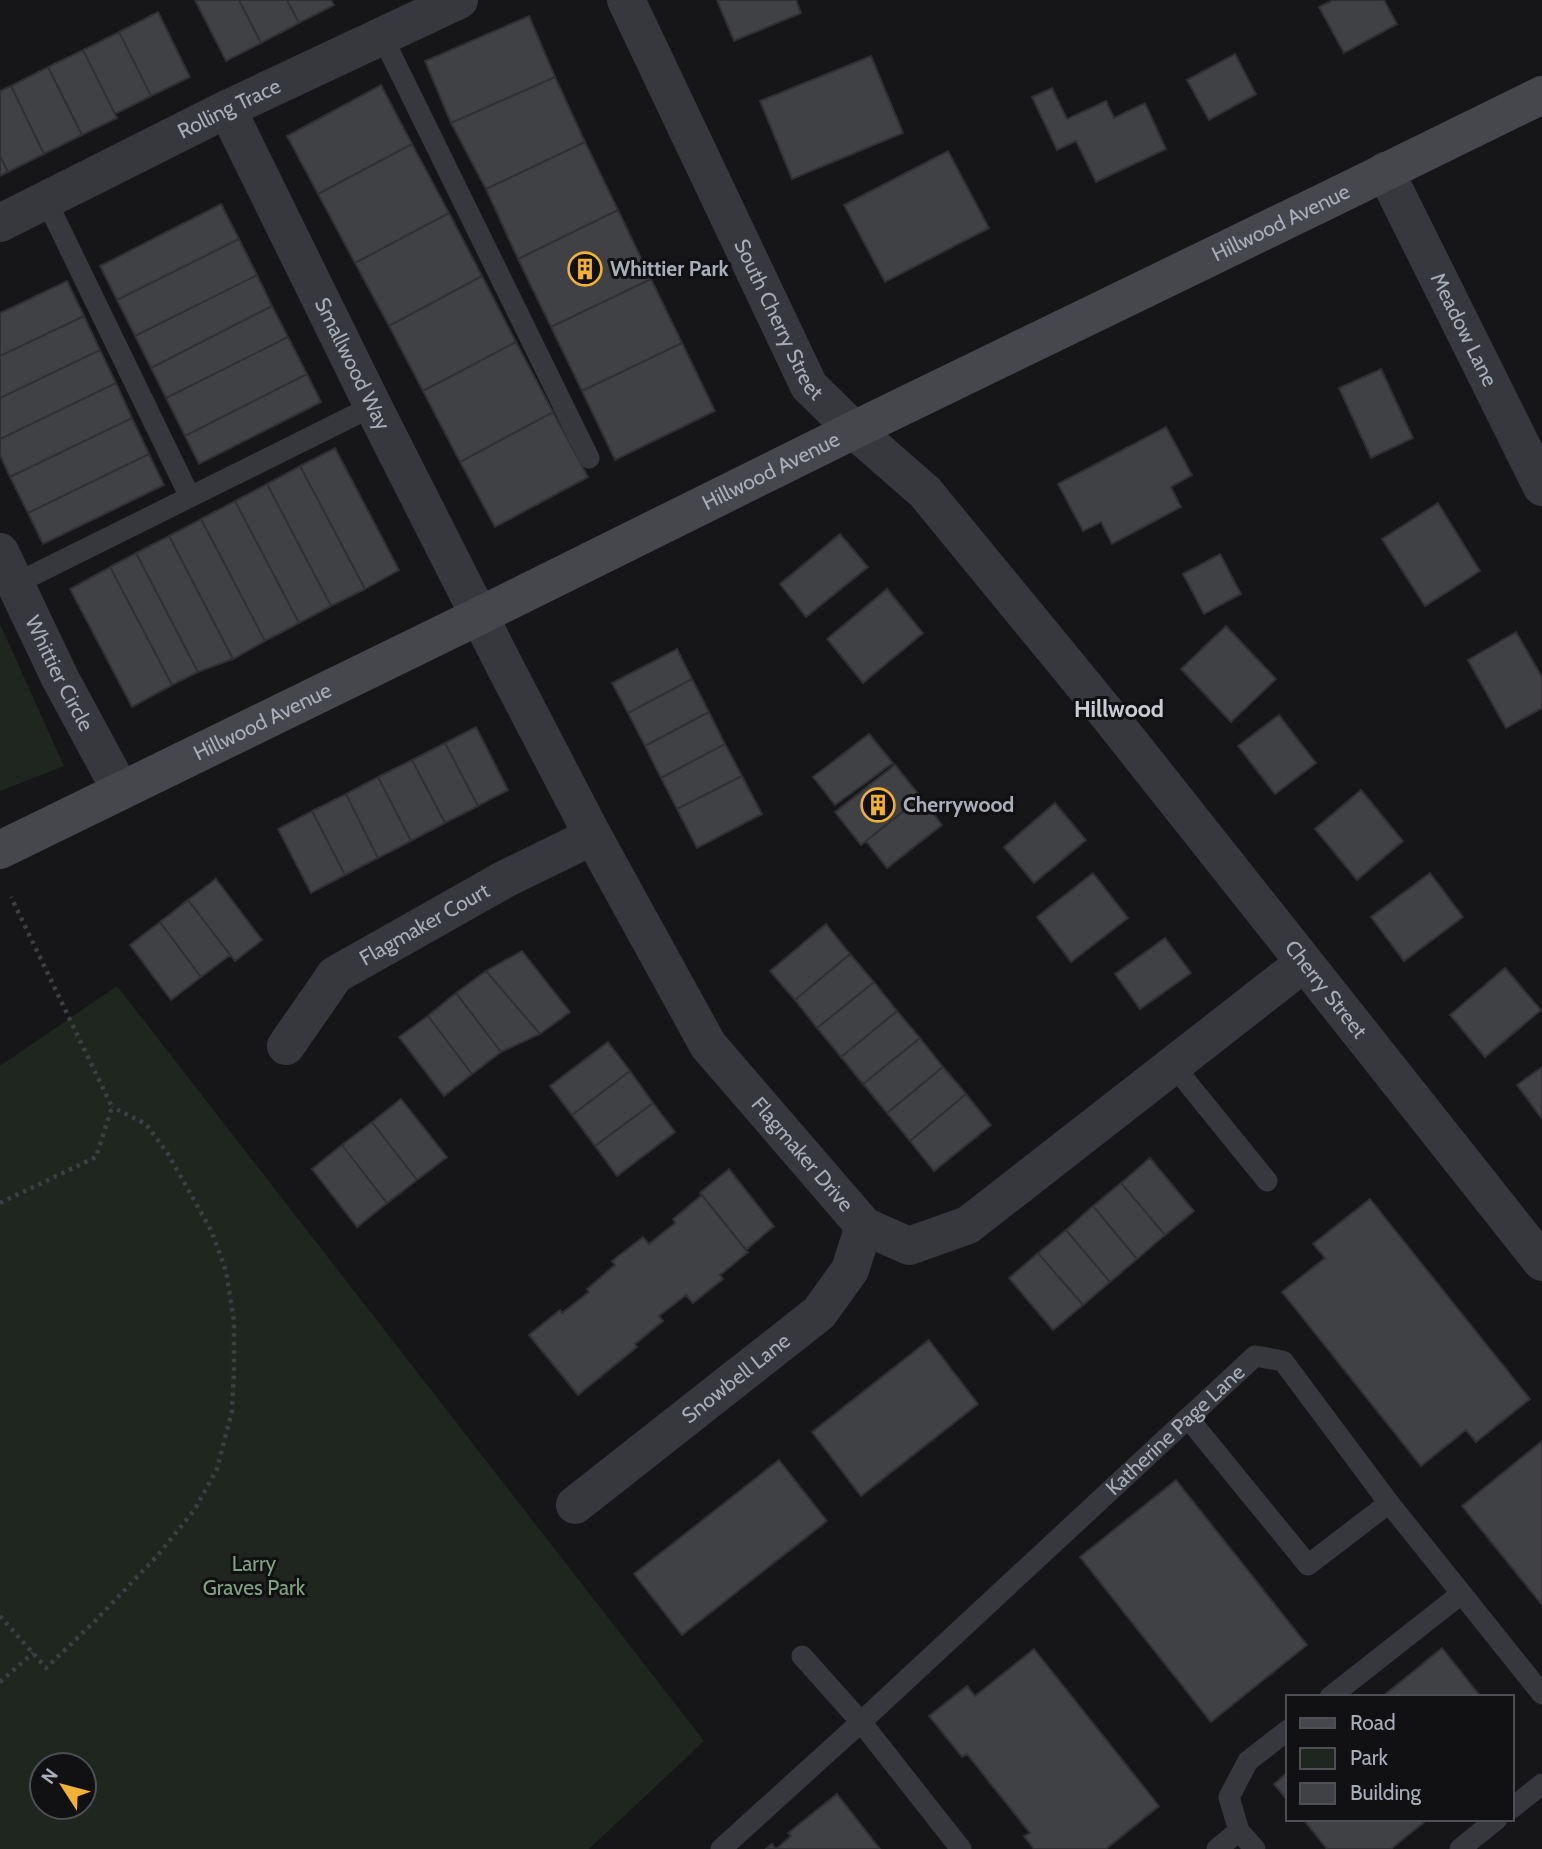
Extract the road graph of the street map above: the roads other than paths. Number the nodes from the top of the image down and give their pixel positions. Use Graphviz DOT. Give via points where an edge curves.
graph roads {
  1 [pos="459,0"];
  2 [pos="626,0"];
  3 [pos="382,36"];
  4 [pos="1542,94"];
  5 [pos="227,109"];
  6 [pos="1385,171"];
  7 [pos="46,200"];
  8 [pos="0,223"];
  9 [pos="373,406"];
  10 [pos="854,430"];
  11 [pos="589,458"];
  12 [pos="1542,487"];
  13 [pos="190,497"];
  14 [pos="8,568"];
  15 [pos="479,616"];
  16 [pos="1109,716"];
  17 [pos="121,791"];
  18 [pos="593,836"];
  19 [pos="0,850"];
  20 [pos="1304,963"];
  21 [pos="286,1046"];
  22 [pos="1173,1065"];
  23 [pos="1266,1181"];
  24 [pos="863,1226"];
  25 [pos="1542,1262"];
  26 [pos="1188,1418"];
  27 [pos="1389,1503"];
  28 [pos="575,1505"];
  29 [pos="1461,1594"];
  30 [pos="802,1656"];
  31 [pos="1333,1695"];
  32 [pos="1542,1695"];
  33 [pos="861,1722"];
  34 [pos="1286,1732"];
  35 [pos="1542,1784"];
  36 [pos="1514,1806"];
  37 [pos="1495,1821"];
  38 [pos="1239,1831"];
  39 [pos="721,1849"];
  40 [pos="961,1849"];
  41 [pos="1217,1849"];
  42 [pos="1255,1849"];
  43 [pos="1460,1849"];
  1 -- 3 [label="street, Rolling Trace"];
  2 -- 10 [label="street, South Cherry Street" via="809,386"];
  3 -- 5 [label="street, Rolling Trace"];
  3 -- 11 [label="lane"];
  4 -- 6 [label="main road, Hillwood Avenue"];
  5 -- 7 [label="street, Rolling Trace"];
  5 -- 9 [label="street, Smallwood Way"];
  6 -- 10 [label="main road, Hillwood Avenue"];
  6 -- 12 [label="street, Meadow Lane"];
  7 -- 8 [label="street, Rolling Trace"];
  7 -- 13 [label="lane"];
  9 -- 13 [label="lane"];
  9 -- 15 [label="street, Smallwood Way"];
  10 -- 15 [label="main road, Hillwood Avenue"];
  10 -- 16 [label="street, South Cherry Street" via="925,492"];
  13 -- 14 [label="lane"];
  14 -- 17 [label="street, Whittier Circle"];
  15 -- 17 [label="main road, Hillwood Avenue"];
  15 -- 18 [label="street, Flagmaker Drive"];
  16 -- 20 [label="street, Cherry Street"];
  17 -- 19 [label="main road, Hillwood Avenue"];
  18 -- 21 [label="street, Flagmaker Court" via="505,879 335,975"];
  18 -- 24 [label="street, Flagmaker Drive" via="708,1045"];
  20 -- 22 [label="street, Flagmaker Drive"];
  20 -- 25 [label="street, Cherry Street"];
  22 -- 23 [label="lane"];
  22 -- 24 [label="street, Flagmaker Drive" via="968,1225 909,1246"];
  24 -- 28 [label="street, Snowbell Lane" via="850,1270 819,1313"];
  26 -- 27 [label="lane" via="1308,1565"];
  26 -- 27 [label="lane, Katherine Page Lane" via="1255,1356 1283,1361"];
  26 -- 33 [label="lane, Katherine Page Lane"];
  27 -- 29 [label="lane, Katherine Page Lane"];
  29 -- 31 [label="lane"];
  29 -- 32 [label="lane, Katherine Page Lane"];
  30 -- 33 [label="lane"];
  33 -- 39 [label="lane, Katherine Page Lane"];
  33 -- 40 [label="lane"];
  34 -- 38 [label="lane" via="1248,1761 1229,1797"];
  35 -- 36 [label="lane"];
  37 -- 43 [label="lane"];
  38 -- 41 [label="lane"];
  38 -- 42 [label="lane"];
}
